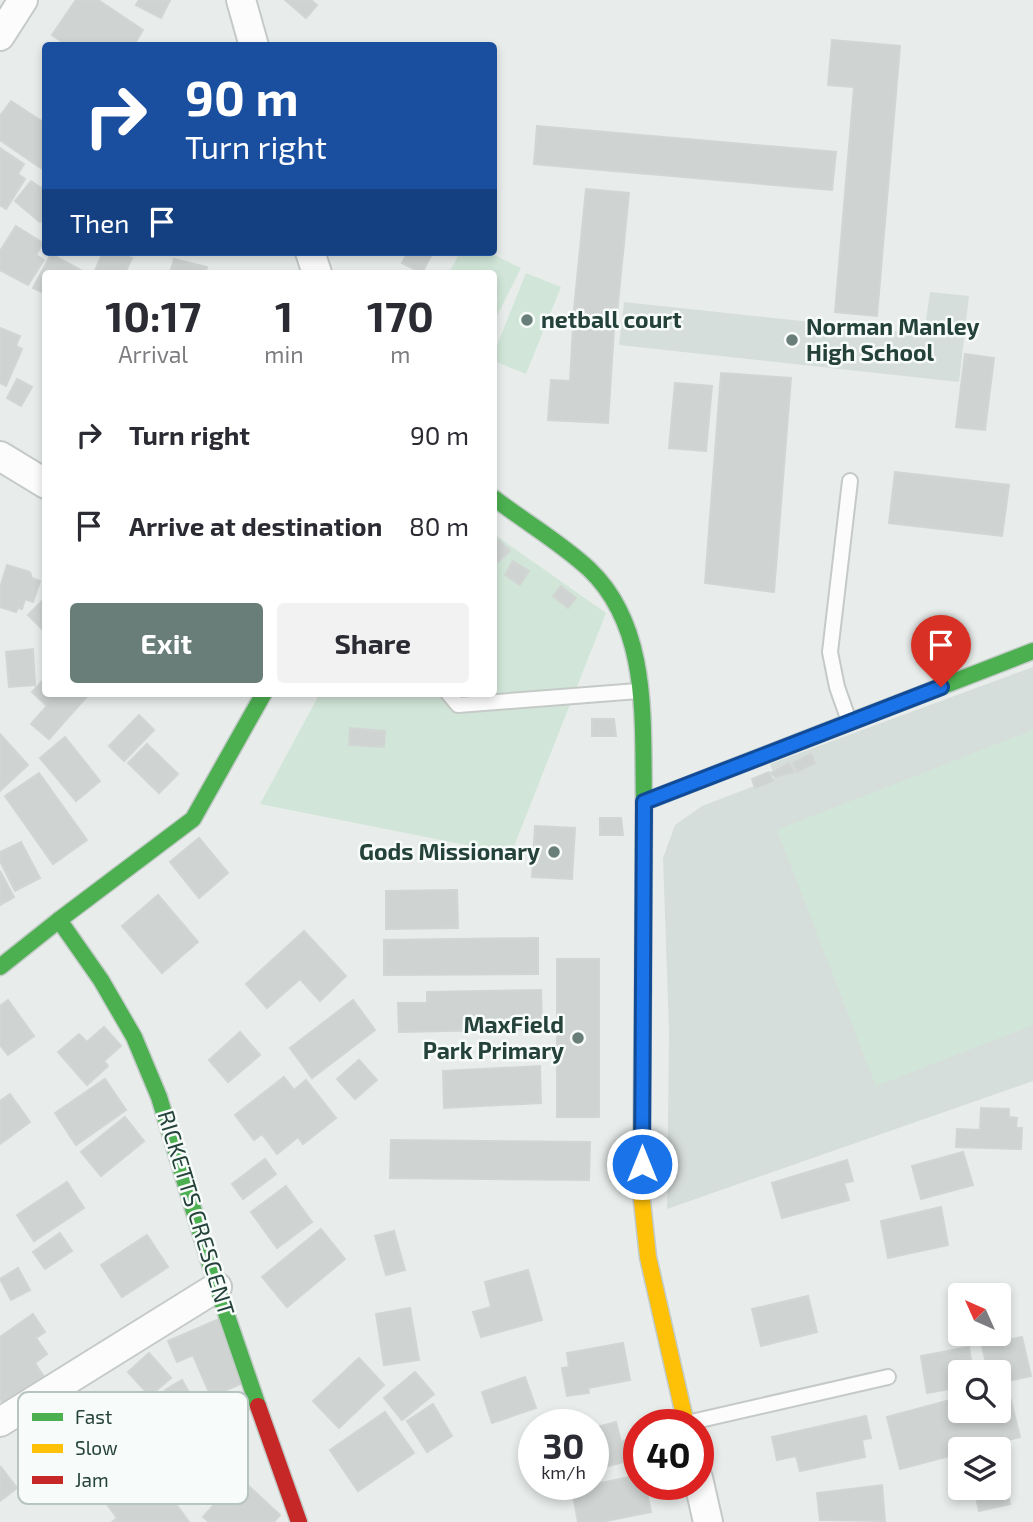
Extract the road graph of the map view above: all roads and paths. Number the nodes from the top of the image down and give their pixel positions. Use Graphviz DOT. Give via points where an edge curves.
graph roads {
  1 [pos="23,0"];
  2 [pos="241,0"];
  3 [pos="0,36"];
  4 [pos="253,42"];
  5 [pos="0,456"];
  6 [pos="850,481"];
  7 [pos="42,482"];
  8 [pos="497,500"];
  9 [pos="1033,651"];
  10 [pos="639,691"];
  11 [pos="262,697"];
  12 [pos="451,697"];
  13 [pos="849,722"];
  14 [pos="644,802"];
  15 [pos="60,920"];
  16 [pos="0,967"];
  17 [pos="217,1287"];
  18 [pos="888,1377"];
  19 [pos="48,1392"];
  20 [pos="683,1409"];
  21 [pos="18,1411"];
  22 [pos="714,1417"];
  23 [pos="0,1422"];
  24 [pos="703,1500"];
  25 [pos="299,1522"];
  26 [pos="708,1522"];
  1 -- 3 [label="street"];
  2 -- 4 [label="street"];
  5 -- 7 [label="street"];
  6 -- 13 [label="lane" via="831,652"];
  8 -- 10 [label="street" via="589,569 612,596 628,627"];
  9 -- 13 [label="street"];
  10 -- 12 [label="lane" via="458,705"];
  10 -- 14 [label="street"];
  11 -- 15 [label="street" via="193,819"];
  13 -- 14 [label="street"];
  14 -- 20 [label="street" via="642,1192 648,1257"];
  15 -- 16 [label="street"];
  15 -- 17 [label="street, RICKETTS CRESCENT" via="134,1037 159,1097"];
  17 -- 19 [label="street"];
  17 -- 25 [label="street, RICKETTS CRESCENT"];
  18 -- 22 [label="lane"];
  21 -- 23 [label="street"];
  24 -- 26 [label="street"];
}
